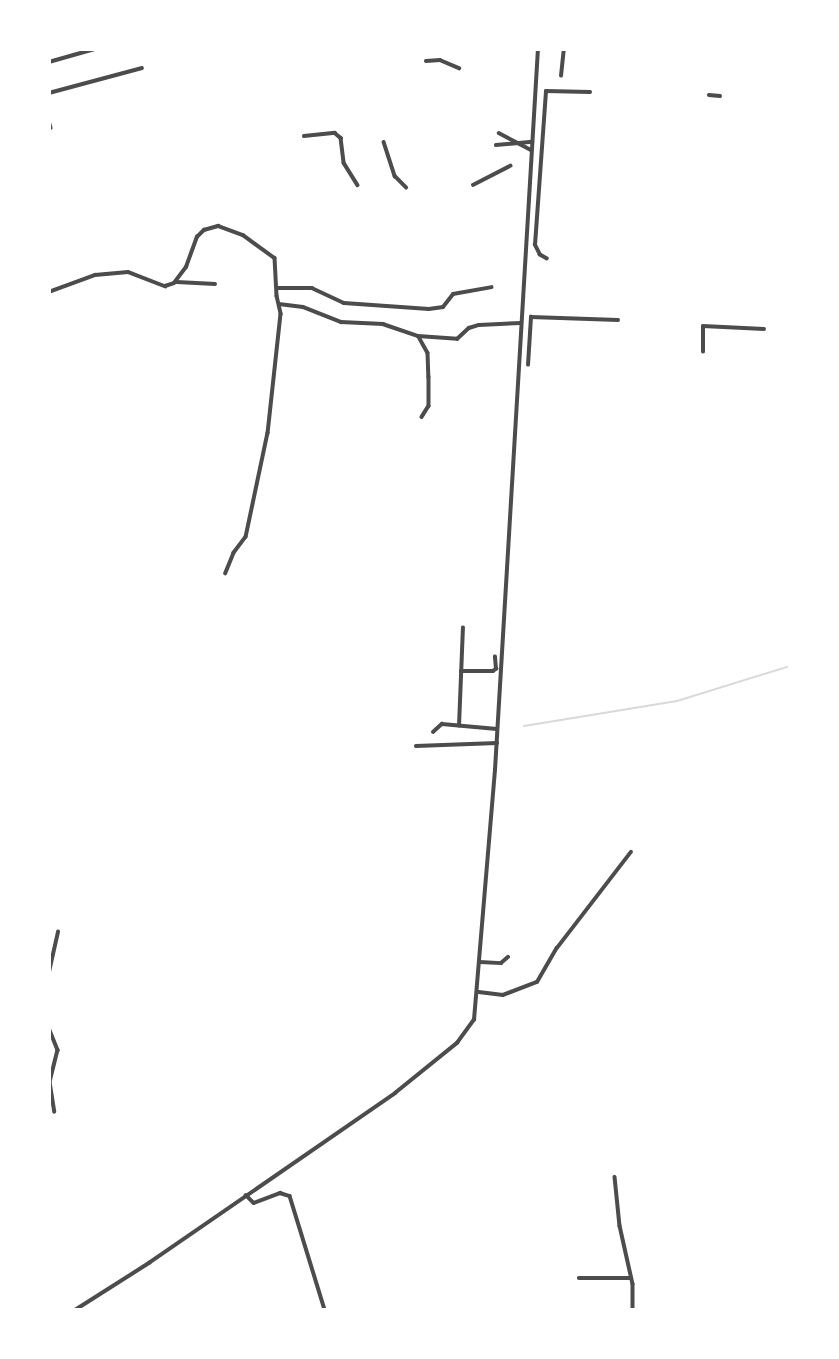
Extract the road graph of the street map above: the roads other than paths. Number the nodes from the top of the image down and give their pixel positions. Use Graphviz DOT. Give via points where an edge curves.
graph roads {
  1 [pos="94,49"];
  2 [pos="538,49"];
  3 [pos="564,49"];
  4 [pos="426,61"];
  5 [pos="49,62"];
  6 [pos="142,68"];
  7 [pos="458,68"];
  8 [pos="561,76"];
  9 [pos="590,92"];
  10 [pos="49,93"];
  11 [pos="709,95"];
  12 [pos="720,96"];
  13 [pos="49,121"];
  14 [pos="51,128"];
  15 [pos="499,133"];
  16 [pos="304,136"];
  17 [pos="384,142"];
  18 [pos="517,142"];
  19 [pos="532,142"];
  20 [pos="496,145"];
  21 [pos="531,150"];
  22 [pos="510,166"];
  23 [pos="358,184"];
  24 [pos="473,186"];
  25 [pos="406,187"];
  26 [pos="547,259"];
  27 [pos="175,282"];
  28 [pos="215,284"];
  29 [pos="491,287"];
  30 [pos="277,288"];
  31 [pos="49,292"];
  32 [pos="279,304"];
  33 [pos="618,320"];
  34 [pos="521,323"];
  35 [pos="764,329"];
  36 [pos="418,336"];
  37 [pos="703,352"];
  38 [pos="528,365"];
  39 [pos="422,417"];
  40 [pos="226,573"];
  41 [pos="463,628"];
  42 [pos="495,657"];
  43 [pos="498,667"];
  44 [pos="461,671"];
  45 [pos="459,726"];
  46 [pos="497,729"];
  47 [pos="433,732"];
  48 [pos="497,743"];
  49 [pos="416,746"];
  50 [pos="631,852"];
  51 [pos="58,932"];
  52 [pos="508,957"];
  53 [pos="480,962"];
  54 [pos="49,972"];
  55 [pos="478,992"];
  56 [pos="49,1028"];
  57 [pos="55,1112"];
  58 [pos="615,1177"];
  59 [pos="246,1195"];
  60 [pos="579,1278"];
  61 [pos="631,1278"];
  62 [pos="75,1310"];
  63 [pos="325,1310"];
  64 [pos="633,1310"];
  1 -- 5 [label="street"];
  2 -- 19 [label="street"];
  3 -- 8 [label="street"];
  4 -- 7 [label="street" via="440,60"];
  6 -- 10 [label="street"];
  9 -- 26 [label="street" via="545,92 535,245"];
  11 -- 12 [label="street"];
  13 -- 14 [label="street"];
  15 -- 18 [label="street"];
  16 -- 23 [label="street" via="335,134 341,138 344,163"];
  17 -- 25 [label="street" via="395,176"];
  18 -- 19 [label="street"];
  18 -- 20 [label="street"];
  18 -- 21 [label="street"];
  19 -- 21 [label="street"];
  21 -- 34 [label="street"];
  22 -- 24 [label="street"];
  27 -- 28 [label="street"];
  27 -- 30 [label="street" via="197,237 218,226 243,235 275,258"];
  27 -- 31 [label="street" via="165,286 128,272 85,277"];
  29 -- 30 [label="street" via="453,294 443,307 429,309 344,303 312,288"];
  30 -- 32 [label="street"];
  32 -- 36 [label="street" via="303,307 341,322 383,324"];
  32 -- 40 [label="street" via="260,478 246,537"];
  33 -- 38 [label="street" via="531,317"];
  34 -- 36 [label="street" via="479,325 457,339"];
  34 -- 43 [label="street"];
  35 -- 37 [label="street" via="703,325"];
  36 -- 39 [label="street" via="424,341 428,365 429,406"];
  41 -- 44 [label="street"];
  42 -- 43 [label="street"];
  43 -- 44 [label="street" via="482,673"];
  43 -- 46 [label="street"];
  44 -- 45 [label="street"];
  45 -- 46 [label="street"];
  45 -- 47 [label="street" via="437,725"];
  46 -- 48 [label="street"];
  48 -- 49 [label="street"];
  48 -- 53 [label="street"];
  50 -- 55 [label="street" via="557,948 537,982 503,995"];
  51 -- 54 [label="street"];
  52 -- 53 [label="street" via="501,963"];
  53 -- 55 [label="street"];
  55 -- 59 [label="street" via="474,1020 457,1043 384,1101"];
  56 -- 57 [label="street" via="58,1050 50,1082"];
  58 -- 61 [label="street"];
  59 -- 62 [label="street"];
  59 -- 63 [label="street" via="254,1203 281,1192 290,1196"];
  60 -- 61 [label="street"];
  61 -- 64 [label="street"];
}
